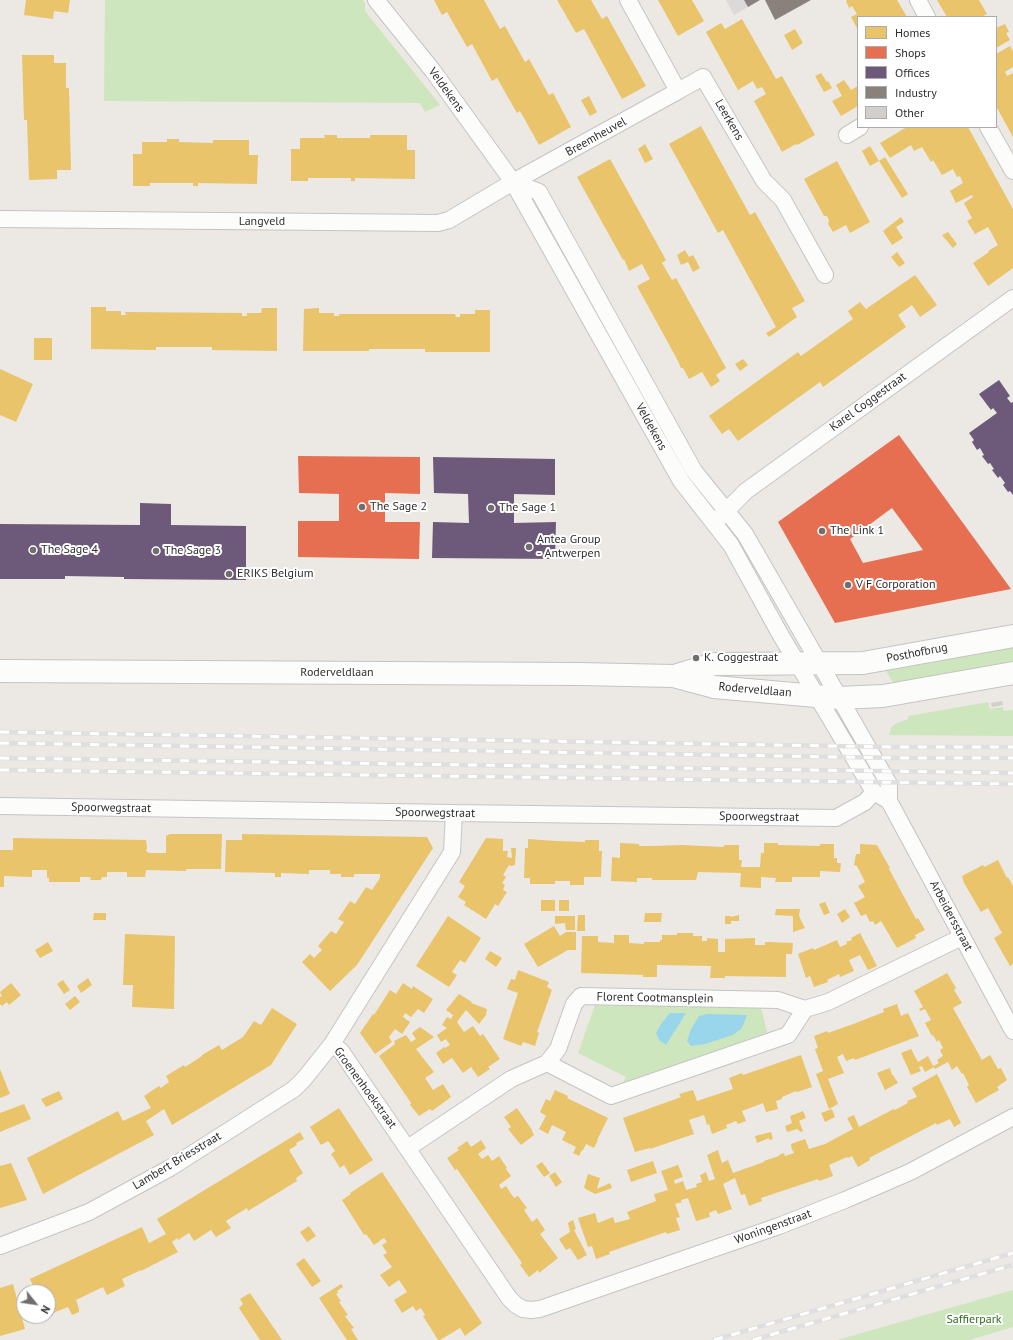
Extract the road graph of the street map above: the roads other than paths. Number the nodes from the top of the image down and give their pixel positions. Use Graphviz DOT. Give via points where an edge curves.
graph roads {
  1 [pos="376,0"];
  2 [pos="628,0"];
  3 [pos="918,0"];
  4 [pos="926,16"];
  5 [pos="678,91"];
  6 [pos="989,128"];
  7 [pos="1013,171"];
  8 [pos="513,182"];
  9 [pos="0,218"];
  10 [pos="826,275"];
  11 [pos="1013,298"];
  12 [pos="609,318"];
  13 [pos="594,326"];
  14 [pos="726,511"];
  15 [pos="714,523"];
  16 [pos="1013,636"];
  17 [pos="798,663"];
  18 [pos="820,664"];
  19 [pos="0,671"];
  20 [pos="1013,673"];
  21 [pos="673,676"];
  22 [pos="817,696"];
  23 [pos="839,709"];
  24 [pos="870,797"];
  25 [pos="889,801"];
  26 [pos="0,806"];
  27 [pos="454,814"];
  28 [pos="962,937"];
  29 [pos="805,1009"];
  30 [pos="1013,1031"];
  31 [pos="332,1044"];
  32 [pos="547,1063"];
  33 [pos="1013,1117"];
  34 [pos="408,1148"];
  35 [pos="0,1246"];
  36 [pos="523,1308"];
  1 -- 8 [label="street, Veldekens" via="432,71"];
  2 -- 5 [label="street"];
  3 -- 4 [label="street"];
  5 -- 8 [label="street, Breemheuvel"];
  5 -- 10 [label="street, Leerkens" via="703,77 764,181 783,200"];
  6 -- 7 [label="street"];
  8 -- 9 [label="street, Langveld" via="449,220 438,223"];
  8 -- 12 [label="street, Veldekens" via="539,192"];
  8 -- 13 [label="street, Veldekens"];
  11 -- 14 [label="street, Karel Coggestraat" via="746,491"];
  12 -- 13 [label="street"];
  12 -- 14 [label="street, Veldekens" via="694,471"];
  13 -- 15 [label="street, Veldekens" via="681,481"];
  14 -- 15 [label="street, Karel Coggestraat"];
  14 -- 18 [label="street" via="744,534"];
  15 -- 17 [label="street" via="731,545"];
  16 -- 18 [label="street, Posthofbrug" via="863,663"];
  17 -- 18 [label="street, Roderveldlaan"];
  17 -- 21 [label="street, Roderveldlaan" via="714,664"];
  17 -- 22 [label="street"];
  18 -- 23 [label="street"];
  19 -- 21 [label="street, Roderveldlaan"];
  20 -- 23 [label="street" via="883,696"];
  21 -- 22 [label="street, Roderveldlaan" via="714,687"];
  22 -- 23 [label="street, Roderveldlaan"];
  23 -- 24 [label="street"];
  23 -- 25 [label="street, Arbeidersstraat" via="889,784"];
  24 -- 25 [label="street"];
  24 -- 27 [label="street, Spoorwegstraat" via="836,818"];
  25 -- 28 [label="street, Arbeidersstraat"];
  26 -- 27 [label="street, Spoorwegstraat"];
  27 -- 31 [label="street, Groenenhoekstraat" via="452,852"];
  28 -- 29 [label="street" via="828,1002"];
  28 -- 30 [label="street, Arbeidersstraat"];
  29 -- 32 [label="street" via="788,1035 611,1096"];
  29 -- 32 [label="street, Florent Cootmansplein" via="778,1000 581,996 574,1004 558,1049"];
  31 -- 34 [label="street, Groenenhoekstraat" via="341,1051"];
  31 -- 35 [label="street, Lambert Briesstraat" via="294,1089 170,1168 89,1212"];
  32 -- 34 [label="street, Florent Cootmansplein" via="511,1079"];
  33 -- 36 [label="street, Woningenstraat" via="910,1172 786,1224 540,1309"];
  34 -- 36 [label="street, Groenenhoekstraat" via="509,1298"];
}
